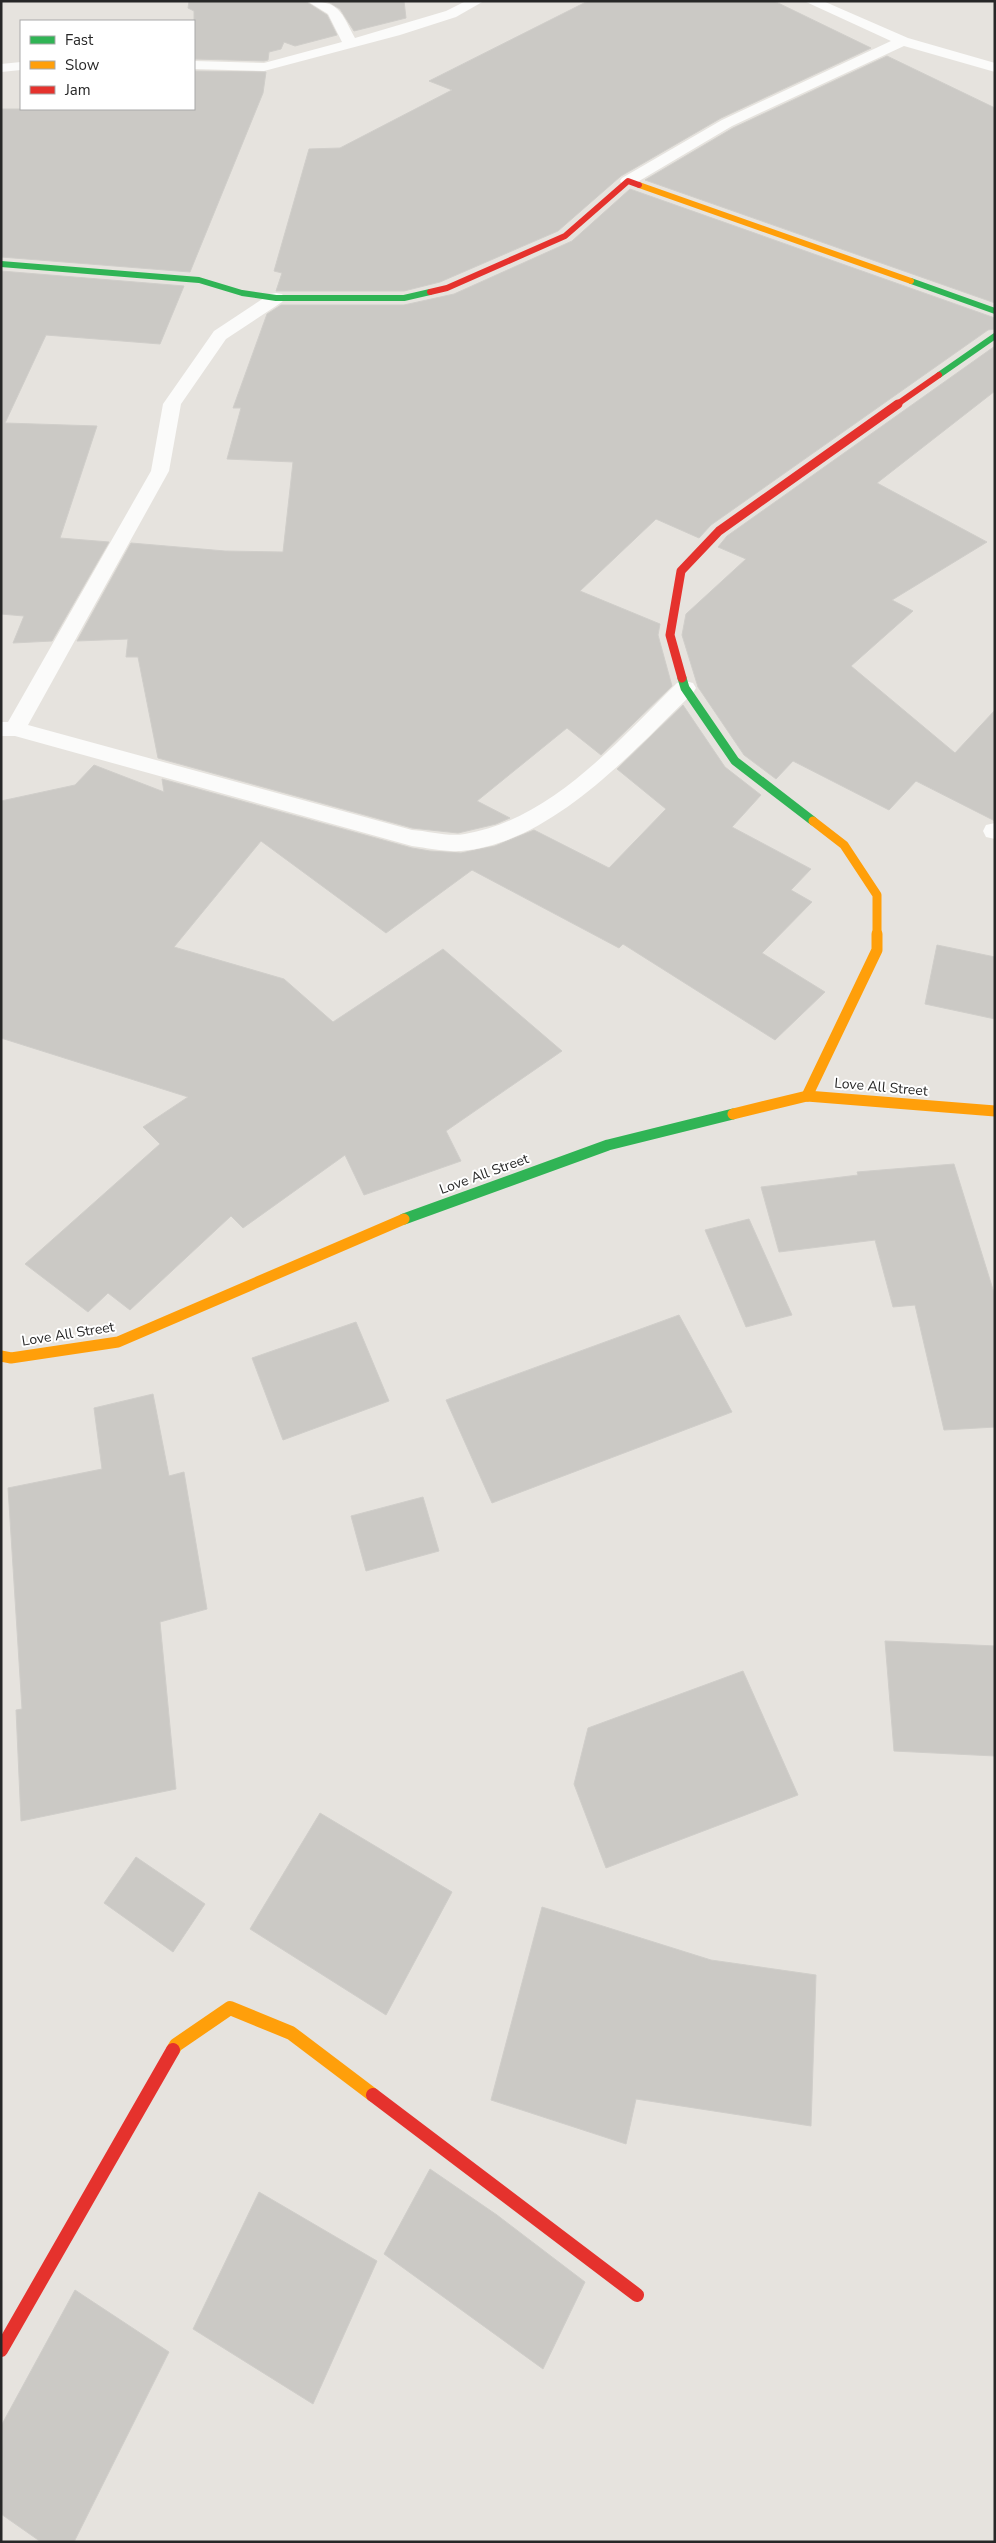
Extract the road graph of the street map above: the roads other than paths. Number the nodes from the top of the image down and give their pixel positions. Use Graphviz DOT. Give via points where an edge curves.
graph roads {
  1 [pos="314,1"];
  2 [pos="478,1"];
  3 [pos="811,1"];
  4 [pos="903,41"];
  5 [pos="350,45"];
  6 [pos="195,65"];
  7 [pos="20,66"];
  8 [pos="1,68"];
  9 [pos="995,68"];
  10 [pos="628,181"];
  11 [pos="1,264"];
  12 [pos="276,298"];
  13 [pos="995,311"];
  14 [pos="995,336"];
  15 [pos="685,688"];
  16 [pos="8,729"];
  17 [pos="807,1096"];
  18 [pos="995,1111"];
  19 [pos="1,1356"];
  20 [pos="638,2295"];
  21 [pos="1,2350"];
  1 -- 5 [label="street" via="334,11"];
  2 -- 5 [label="street" via="451,14"];
  3 -- 4 [label="street"];
  4 -- 9 [label="street"];
  4 -- 10 [label="street" via="727,123"];
  5 -- 6 [label="street" via="264,67"];
  7 -- 8 [label="street"];
  10 -- 12 [label="street" via="565,236 447,288 404,298"];
  10 -- 13 [label="street"];
  11 -- 12 [label="street" via="199,280 242,293"];
  12 -- 16 [label="street" via="220,335 172,404 160,471"];
  14 -- 15 [label="street" via="719,531 681,571 670,635"];
  15 -- 16 [label="street" via="569,795 518,826 465,842 412,838"];
  15 -- 17 [label="street" via="735,761 844,844 877,895 877,950"];
  17 -- 18 [label="street, Love All Street"];
  17 -- 19 [label="street, Love All Street" via="608,1145 378,1228 118,1342 11,1358"];
  20 -- 21 [label="street" via="291,2033 230,2008 176,2045"];
}
